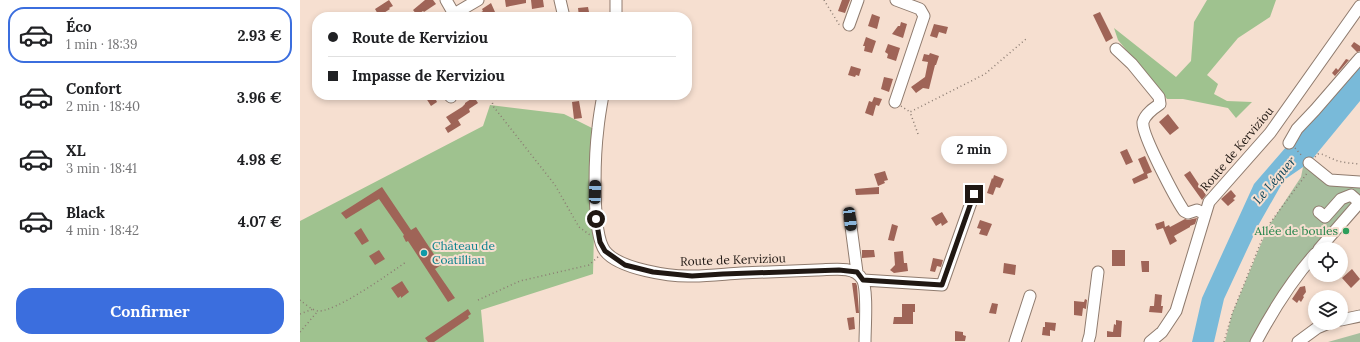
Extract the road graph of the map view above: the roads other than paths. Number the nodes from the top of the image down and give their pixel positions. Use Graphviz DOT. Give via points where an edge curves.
graph roads {
  1 [pos="446,0"];
  2 [pos="478,0"];
  3 [pos="560,0"];
  4 [pos="616,0"];
  5 [pos="858,0"];
  6 [pos="896,0"];
  7 [pos="1360,6"];
  8 [pos="450,12"];
  9 [pos="456,12"];
  10 [pos="563,12"];
  11 [pos="616,12"];
  12 [pos="849,25"];
  13 [pos="1116,49"];
  14 [pos="1360,58"];
  15 [pos="602,100"];
  16 [pos="895,102"];
  17 [pos="1289,142"];
  18 [pos="1309,163"];
  19 [pos="1360,182"];
  20 [pos="974,194"];
  21 [pos="1360,202"];
  22 [pos="1319,212"];
  23 [pos="1205,214"];
  24 [pos="850,219"];
  25 [pos="1326,242"];
  26 [pos="1308,262"];
  27 [pos="1098,272"];
  28 [pos="860,276"];
  29 [pos="1030,296"];
  30 [pos="1360,316"];
  31 [pos="1348,319"];
  32 [pos="1314,330"];
  33 [pos="865,342"];
  34 [pos="1015,342"];
  35 [pos="1088,342"];
  36 [pos="1150,342"];
  37 [pos="1256,342"];
  38 [pos="1298,342"];
  1 -- 8 [label="street"];
  2 -- 9 [label="street"];
  3 -- 10 [label="street"];
  4 -- 11 [label="street"];
  5 -- 12 [label="street"];
  6 -- 16 [label="street" via="920,9 924,16"];
  7 -- 23 [label="street, Route de Kerviziou" via="1270,133 1209,202"];
  13 -- 23 [label="street" via="1159,97 1160,104 1145,117 1143,125 1174,196 1184,212 1197,210"];
  14 -- 17 [label="street" via="1297,129"];
  15 -- 28 [label="street, Route de Kerviziou" via="598,128 594,208 600,240 605,251 625,265 653,272 692,276 828,270 848,270"];
  18 -- 19 [label="street" via="1330,180"];
  20 -- 28 [label="street, Route de Kerviziou" via="942,285"];
  21 -- 22 [label="street" via="1351,195 1341,199 1325,217"];
  21 -- 25 [label="street"];
  23 -- 36 [label="street, Route de Kerviziou" via="1173,318"];
  24 -- 28 [label="street"];
  26 -- 37 [label="street" via="1270,316"];
  27 -- 35 [label="street"];
  28 -- 33 [label="street" via="865,289"];
  29 -- 34 [label="street"];
  30 -- 31 [label="street"];
  32 -- 38 [label="street"];
}
